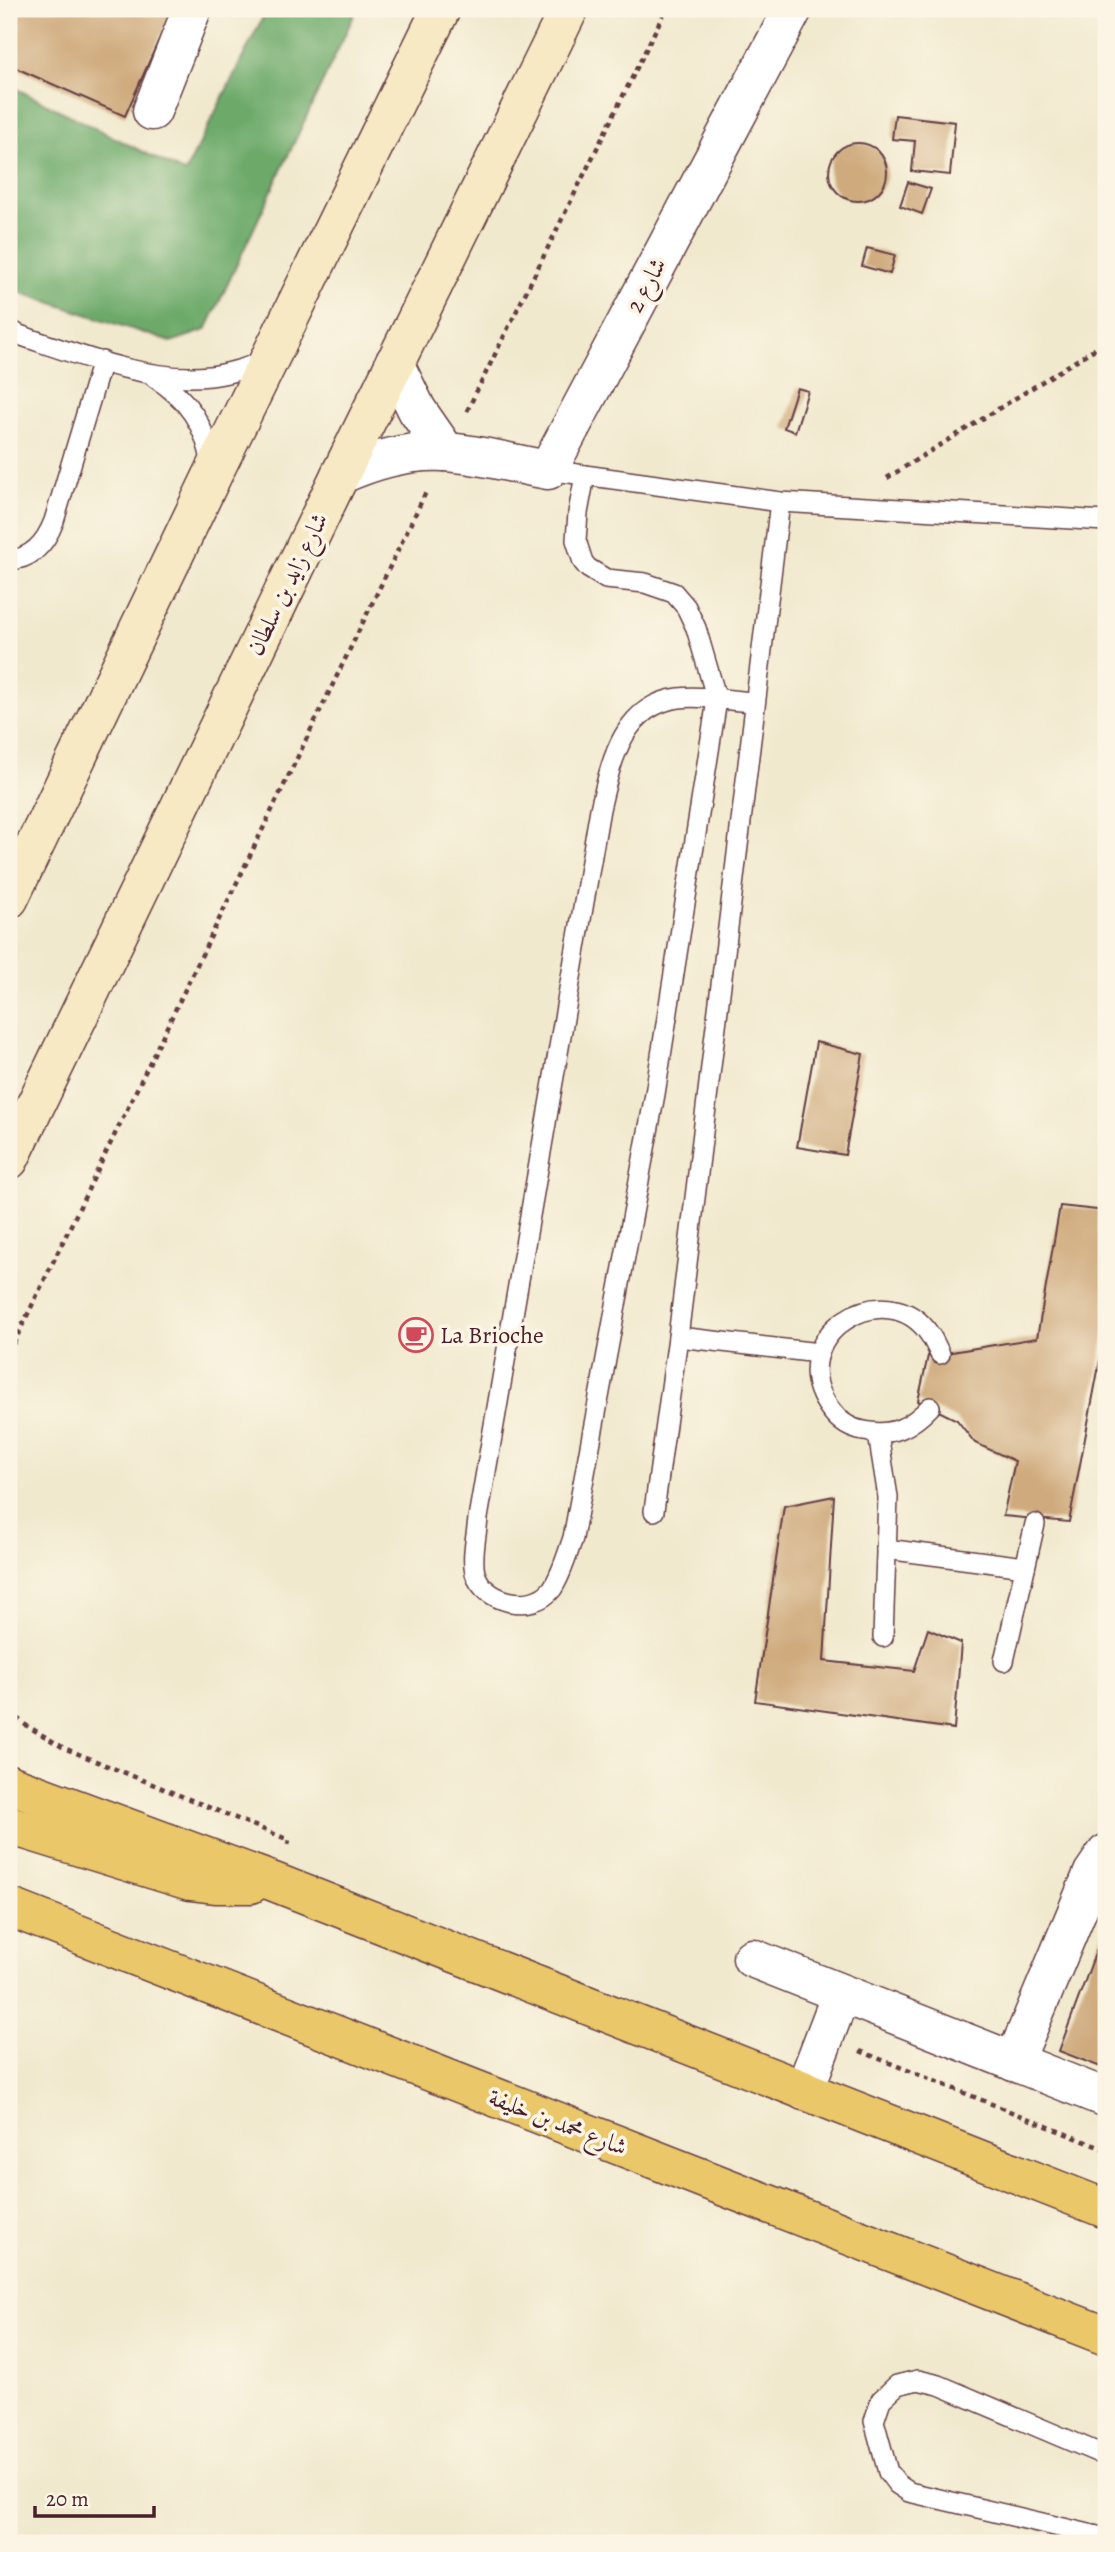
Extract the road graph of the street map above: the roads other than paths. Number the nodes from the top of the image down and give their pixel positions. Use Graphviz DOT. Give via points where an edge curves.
graph roads {
  1 [pos="192,9"];
  2 [pos="442,9"];
  3 [pos="569,9"];
  4 [pos="793,9"];
  5 [pos="152,111"];
  6 [pos="9,329"];
  7 [pos="270,359"];
  8 [pos="102,361"];
  9 [pos="394,363"];
  10 [pos="147,373"];
  11 [pos="446,452"];
  12 [pos="214,472"];
  13 [pos="566,472"];
  14 [pos="340,475"];
  15 [pos="780,502"];
  16 [pos="1106,521"];
  17 [pos="9,560"];
  18 [pos="717,700"];
  19 [pos="755,702"];
  20 [pos="9,899"];
  21 [pos="9,1160"];
  22 [pos="678,1337"];
  23 [pos="819,1353"];
  24 [pos="940,1354"];
  25 [pos="930,1407"];
  26 [pos="878,1434"];
  27 [pos="654,1511"];
  28 [pos="1035,1524"];
  29 [pos="886,1549"];
  30 [pos="1025,1567"];
  31 [pos="883,1637"];
  32 [pos="1004,1661"];
  33 [pos="9,1766"];
  34 [pos="9,1784"];
  35 [pos="60,1801"];
  36 [pos="9,1825"];
  37 [pos="1106,1854"];
  38 [pos="274,1882"];
  39 [pos="9,1907"];
  40 [pos="752,1958"];
  41 [pos="841,1994"];
  42 [pos="1014,2062"];
  43 [pos="804,2091"];
  44 [pos="1106,2098"];
  45 [pos="1106,2209"];
  46 [pos="1106,2336"];
  47 [pos="1106,2456"];
  48 [pos="1106,2538"];
  1 -- 5 [label="street"];
  2 -- 7 [label="main road"];
  3 -- 9 [label="main road, شارع زايد بن سلطان"];
  4 -- 13 [label="street, شارع 2"];
  6 -- 8 [label="lane"];
  7 -- 10 [label="lane" via="210,376 178,378"];
  7 -- 12 [label="main road"];
  8 -- 10 [label="lane"];
  8 -- 17 [label="lane" via="47,538 34,552"];
  9 -- 11 [label="street" via="417,410"];
  9 -- 14 [label="main road, شارع زايد بن سلطان"];
  10 -- 12 [label="lane" via="173,389 194,413 208,441"];
  11 -- 13 [label="street"];
  11 -- 14 [label="street" via="392,456"];
  12 -- 20 [label="main road"];
  13 -- 15 [label="lane"];
  13 -- 18 [label="lane" via="578,513 576,540 583,562 606,579 645,583 674,593 696,628"];
  14 -- 21 [label="main road, شارع زايد بن سلطان"];
  15 -- 16 [label="lane"];
  15 -- 19 [label="lane"];
  18 -- 18 [label="lane" via="682,697 658,704 637,717 611,761 478,1518 475,1571 482,1587 497,1598 527,1604 541,1598 553,1587 573,1538 655,1094"];
  18 -- 19 [label="lane"];
  19 -- 22 [label="lane"];
  22 -- 23 [label="lane"];
  22 -- 27 [label="lane"];
  23 -- 24 [label="lane" via="829,1333 847,1317 868,1309 891,1309 913,1318 929,1333"];
  23 -- 26 [label="lane" via="816,1377 822,1398 836,1417 855,1430"];
  25 -- 26 [label="lane" via="898,1432"];
  26 -- 29 [label="lane" via="888,1497"];
  28 -- 30 [label="lane"];
  29 -- 30 [label="lane"];
  29 -- 31 [label="lane"];
  30 -- 32 [label="lane"];
  33 -- 35 [label="highway"];
  34 -- 35 [label="highway"];
  35 -- 38 [label="highway"];
  36 -- 38 [label="highway" via="190,1881"];
  37 -- 42 [label="street" via="1093,1873"];
  38 -- 43 [label="highway"];
  39 -- 46 [label="highway, شارع محمد بن خليفة"];
  40 -- 41 [label="street"];
  41 -- 42 [label="street"];
  41 -- 43 [label="street"];
  42 -- 44 [label="street"];
  43 -- 45 [label="highway"];
  47 -- 48 [label="lane" via="918,2380 897,2385 881,2400 874,2421 888,2472 909,2492"];
}
